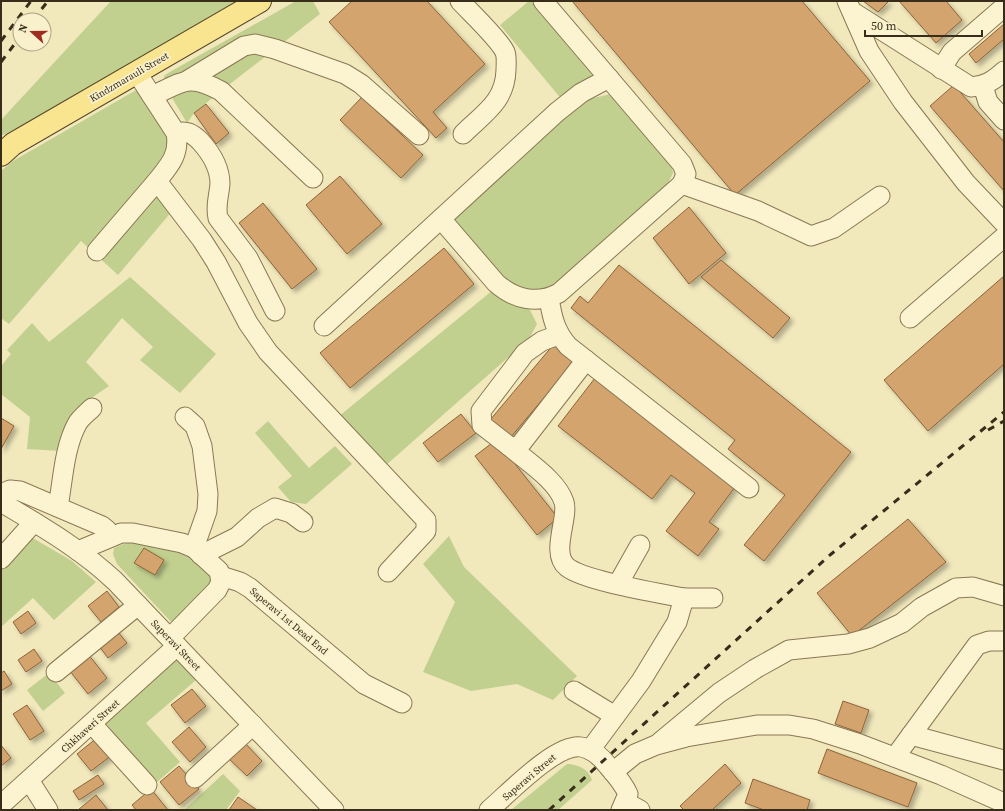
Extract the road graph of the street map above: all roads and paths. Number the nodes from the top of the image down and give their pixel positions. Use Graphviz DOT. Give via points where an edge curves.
graph roads {
  1 [pos="260,1"];
  2 [pos="460,1"];
  3 [pos="543,1"];
  4 [pos="850,6"];
  5 [pos="1004,7"];
  6 [pos="941,69"];
  7 [pos="1004,71"];
  8 [pos="137,73"];
  9 [pos="609,78"];
  10 [pos="188,80"];
  11 [pos="983,86"];
  12 [pos="152,96"];
  13 [pos="1004,120"];
  14 [pos="176,133"];
  15 [pos="463,134"];
  16 [pos="419,135"];
  17 [pos="1,155"];
  18 [pos="312,178"];
  19 [pos="157,180"];
  20 [pos="682,184"];
  21 [pos="880,196"];
  22 [pos="441,219"];
  23 [pos="1004,223"];
  24 [pos="1004,237"];
  25 [pos="97,251"];
  26 [pos="549,298"];
  27 [pos="275,311"];
  28 [pos="910,318"];
  29 [pos="324,326"];
  30 [pos="558,335"];
  31 [pos="586,360"];
  32 [pos="92,408"];
  33 [pos="185,417"];
  34 [pos="509,446"];
  35 [pos="749,488"];
  36 [pos="1,494"];
  37 [pos="1,502"];
  38 [pos="58,507"];
  39 [pos="34,522"];
  40 [pos="303,522"];
  41 [pos="110,537"];
  42 [pos="640,545"];
  43 [pos="78,550"];
  44 [pos="197,552"];
  45 [pos="1,559"];
  46 [pos="388,572"];
  47 [pos="221,576"];
  48 [pos="618,584"];
  49 [pos="1004,596"];
  50 [pos="684,598"];
  51 [pos="713,598"];
  52 [pos="138,605"];
  53 [pos="1004,641"];
  54 [pos="174,642"];
  55 [pos="56,672"];
  56 [pos="574,691"];
  57 [pos="402,703"];
  58 [pos="615,716"];
  59 [pos="92,724"];
  60 [pos="253,725"];
  61 [pos="911,734"];
  62 [pos="656,745"];
  63 [pos="590,750"];
  64 [pos="895,757"];
  65 [pos="1004,760"];
  66 [pos="613,772"];
  67 [pos="195,778"];
  68 [pos="30,780"];
  69 [pos="147,785"];
  70 [pos="1004,803"];
  71 [pos="1,805"];
  72 [pos="629,807"];
  73 [pos="48,810"];
  74 [pos="334,810"];
  75 [pos="489,810"];
  1 -- 8 [label="main road, Kindzmarauli Street"];
  2 -- 15 [label="street" via="498,43 505,52 506,60 506,83 502,94"];
  3 -- 9 [label="street"];
  4 -- 6 [label="street"];
  4 -- 23 [label="street" via="869,51 903,102 966,184"];
  5 -- 6 [label="street" via="952,52"];
  6 -- 11 [label="street" via="971,87"];
  7 -- 11 [label="street"];
  8 -- 12 [label="street"];
  8 -- 17 [label="main road, Kindzmarauli Street" via="14,144"];
  9 -- 20 [label="street" via="682,164 686,174"];
  9 -- 22 [label="street" via="557,112"];
  10 -- 12 [label="street"];
  10 -- 16 [label="street" via="244,46 255,44 345,74 361,84"];
  10 -- 18 [label="street" via="197,80 221,91"];
  11 -- 13 [label="street" via="988,102"];
  12 -- 14 [label="street"];
  14 -- 19 [label="street" via="177,150 173,160"];
  14 -- 27 [label="street" via="189,132 196,137 209,150 217,164 220,183 216,210 218,218 248,258"];
  19 -- 25 [label="street"];
  19 -- 46 [label="street" via="202,240 248,323 268,352 426,520 426,531"];
  20 -- 21 [label="street" via="758,210 811,236 834,228"];
  20 -- 26 [label="street" via="559,293"];
  22 -- 26 [label="street" via="496,283 506,291 520,298"];
  22 -- 29 [label="street"];
  24 -- 28 [label="street"];
  26 -- 30 [label="street" via="552,321"];
  30 -- 31 [label="street"];
  30 -- 34 [label="street" via="542,341 525,353 481,411 482,425"];
  31 -- 34 [label="street" via="520,445"];
  31 -- 35 [label="street"];
  32 -- 38 [label="street" via="77,423 72,435"];
  33 -- 44 [label="street" via="195,426 202,446 208,494 207,511"];
  34 -- 48 [label="street" via="551,481 564,503 559,553 566,566 584,576"];
  36 -- 38 [label="street" via="10,490 20,492"];
  37 -- 39 [label="street, Saperavi Street"];
  38 -- 41 [label="street" via="102,526"];
  39 -- 43 [label="street, Saperavi Street"];
  39 -- 45 [label="street"];
  40 -- 44 [label="street" via="291,513 275,508 258,518 236,537"];
  41 -- 43 [label="street"];
  41 -- 44 [label="street" via="133,533 182,544"];
  42 -- 48 [label="street"];
  43 -- 52 [label="street, Saperavi Street"];
  44 -- 47 [label="street" via="219,571"];
  47 -- 54 [label="street" via="217,590"];
  47 -- 57 [label="street, Saperavi 1st Dead End" via="250,588 364,684"];
  48 -- 50 [label="street"];
  49 -- 62 [label="street" via="973,588 956,588 922,607 902,622 870,638 848,644 789,650 754,669 719,693"];
  50 -- 51 [label="street"];
  50 -- 58 [label="street" via="677,622 641,681"];
  52 -- 54 [label="street, Saperavi Street"];
  52 -- 55 [label="street"];
  53 -- 61 [label="street" via="989,641 978,645"];
  54 -- 59 [label="street, Chkhaveri Street"];
  54 -- 60 [label="street, Saperavi Street"];
  56 -- 58 [label="street"];
  58 -- 63 [label="street"];
  59 -- 68 [label="street, Chkhaveri Street"];
  59 -- 69 [label="street"];
  60 -- 67 [label="street"];
  60 -- 74 [label="street, Saperavi Street"];
  61 -- 64 [label="street"];
  61 -- 65 [label="street"];
  62 -- 64 [label="street" via="686,737 757,725 789,725 813,729"];
  62 -- 66 [label="street" via="635,754"];
  63 -- 66 [label="street"];
  63 -- 75 [label="street, Saperavi Street" via="580,747 560,752 548,759"];
  64 -- 70 [label="street"];
  66 -- 72 [label="street" via="628,794"];
  68 -- 71 [label="street, Chkhaveri Street"];
  68 -- 73 [label="street"];
}
